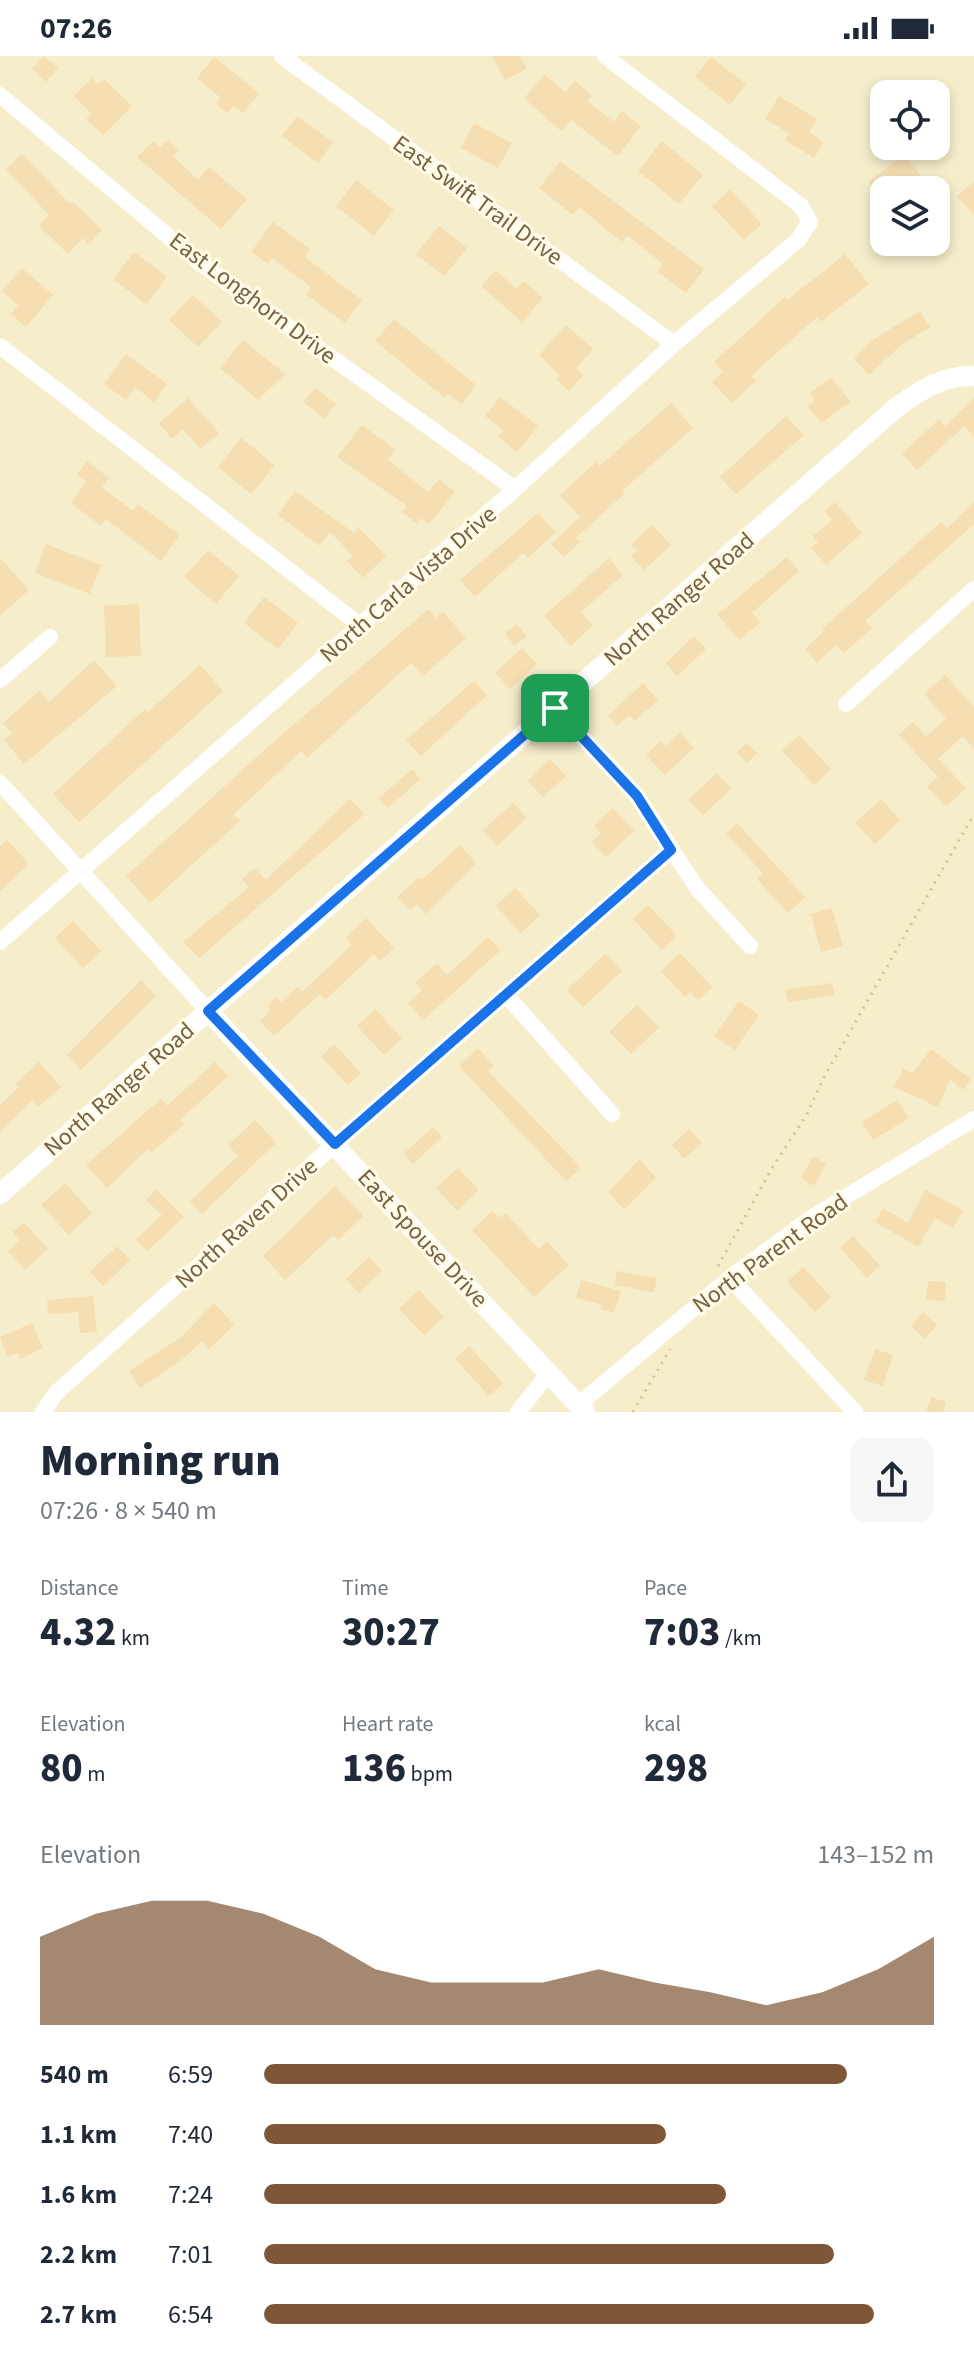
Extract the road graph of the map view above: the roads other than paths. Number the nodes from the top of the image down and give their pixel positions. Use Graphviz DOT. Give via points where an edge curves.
graph roads {
  1 [pos="282,56"];
  2 [pos="605,56"];
  3 [pos="0,95"];
  4 [pos="674,344"];
  5 [pos="0,346"];
  6 [pos="974,376"];
  7 [pos="515,489"];
  8 [pos="974,589"];
  9 [pos="361,626"];
  10 [pos="50,637"];
  11 [pos="0,680"];
  12 [pos="846,704"];
  13 [pos="555,708"];
  14 [pos="0,783"];
  15 [pos="671,850"];
  16 [pos="80,872"];
  17 [pos="0,942"];
  18 [pos="750,946"];
  19 [pos="507,996"];
  20 [pos="208,1011"];
  21 [pos="612,1114"];
  22 [pos="974,1119"];
  23 [pos="335,1144"];
  24 [pos="0,1194"];
  25 [pos="730,1278"];
  26 [pos="549,1373"];
  27 [pos="582,1408"];
  28 [pos="43,1412"];
  29 [pos="518,1412"];
  30 [pos="855,1412"];
  1 -- 4 [label="street, East Swift Trail Drive"];
  2 -- 4 [label="street, North Carla Vista Drive" via="801,206 810,222 798,240"];
  3 -- 7 [label="street, East Longhorn Drive" via="201,264"];
  4 -- 7 [label="street, North Carla Vista Drive"];
  5 -- 9 [label="street"];
  6 -- 13 [label="street, North Ranger Road" via="926,386 897,407"];
  7 -- 9 [label="street, North Carla Vista Drive"];
  8 -- 12 [label="street"];
  9 -- 16 [label="street, North Carla Vista Drive"];
  10 -- 11 [label="street"];
  13 -- 15 [label="street" via="637,796"];
  13 -- 20 [label="street, North Ranger Road"];
  14 -- 16 [label="street, East Spouse Drive"];
  15 -- 18 [label="street" via="697,888"];
  15 -- 19 [label="street, North Raven Drive"];
  16 -- 17 [label="street, North Carla Vista Drive"];
  16 -- 20 [label="street, East Spouse Drive"];
  19 -- 21 [label="street"];
  19 -- 23 [label="street, North Raven Drive"];
  20 -- 23 [label="street, East Spouse Drive"];
  20 -- 24 [label="street, North Ranger Road"];
  22 -- 25 [label="street, North Parent Road" via="811,1218"];
  23 -- 26 [label="street, East Spouse Drive"];
  23 -- 28 [label="street, North Raven Drive" via="56,1393"];
  25 -- 27 [label="street, North Parent Road"];
  25 -- 30 [label="street"];
  26 -- 27 [label="street, East Spouse Drive"];
  26 -- 29 [label="street"];
}
